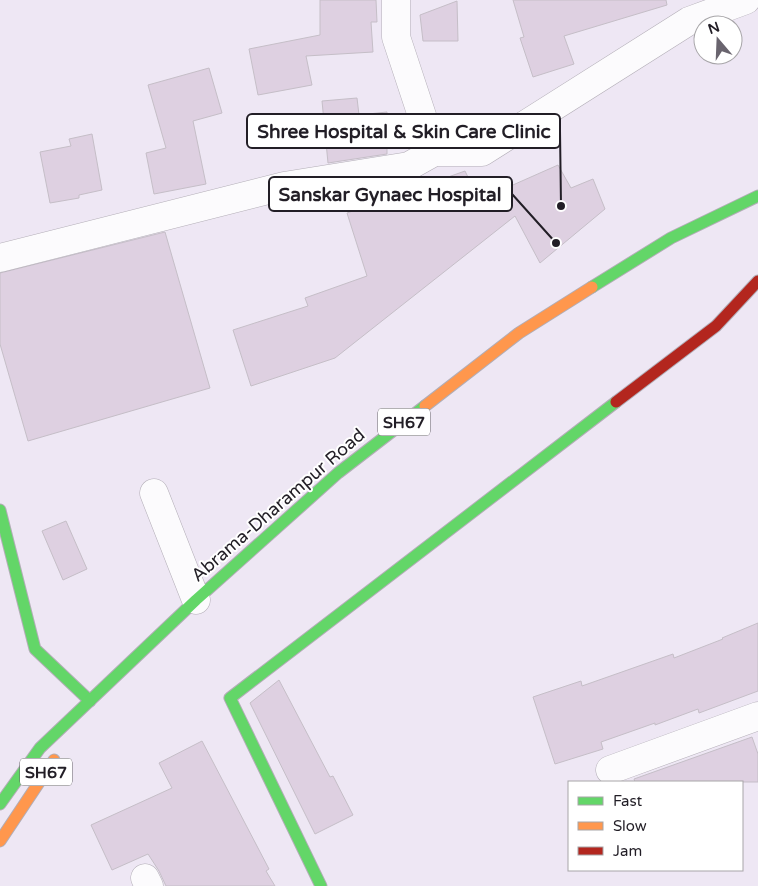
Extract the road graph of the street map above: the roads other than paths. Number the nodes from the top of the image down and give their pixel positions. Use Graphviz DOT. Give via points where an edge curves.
graph roads {
  1 [pos="396,0"];
  2 [pos="746,0"];
  3 [pos="434,152"];
  4 [pos="758,196"];
  5 [pos="0,258"];
  6 [pos="758,282"];
  7 [pos="154,493"];
  8 [pos="0,510"];
  9 [pos="196,600"];
  10 [pos="90,701"];
  11 [pos="758,716"];
  12 [pos="610,770"];
  13 [pos="0,804"];
  14 [pos="0,841"];
  15 [pos="321,886"];
  1 -- 3 [label="street" via="396,37"];
  2 -- 3 [label="street" via="689,21 482,152"];
  3 -- 5 [label="street" via="408,166 284,186"];
  4 -- 9 [label="main road, Abrama-Dharampur Road / SH67" via="671,238 519,333 338,473"];
  6 -- 15 [label="main road" via="716,326 230,698"];
  7 -- 9 [label="street"];
  8 -- 10 [label="main road" via="35,648"];
  9 -- 10 [label="main road, Abrama-Dharampur Road / SH67"];
  10 -- 13 [label="main road, SH67" via="40,748"];
  10 -- 14 [label="main road, SH67"];
  11 -- 12 [label="street"];
}
